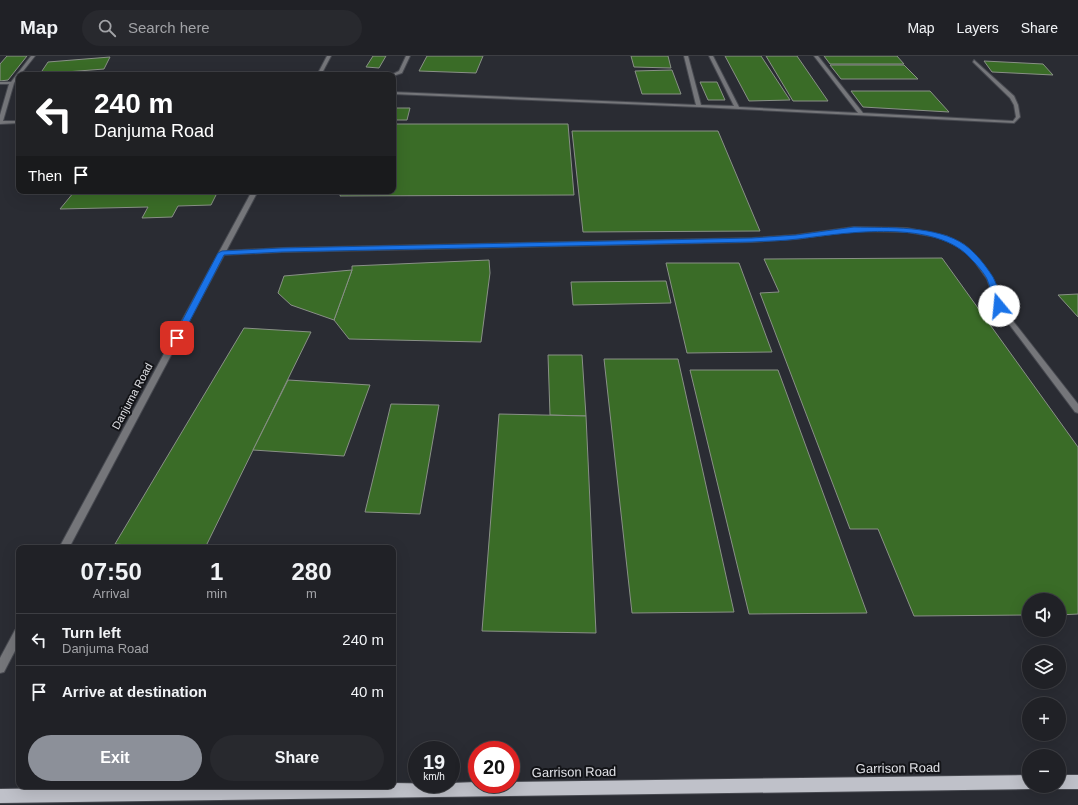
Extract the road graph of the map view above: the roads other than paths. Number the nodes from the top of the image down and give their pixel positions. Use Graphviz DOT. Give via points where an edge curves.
graph roads {
  1 [pos="33,56"];
  2 [pos="329,56"];
  3 [pos="408,56"];
  4 [pos="686,56"];
  5 [pos="711,56"];
  6 [pos="816,56"];
  7 [pos="974,61"];
  8 [pos="21,72"];
  9 [pos="321,72"];
  10 [pos="396,74"];
  11 [pos="16,78"];
  12 [pos="0,83"];
  13 [pos="12,83"];
  14 [pos="396,93"];
  15 [pos="699,106"];
  16 [pos="737,108"];
  17 [pos="861,114"];
  18 [pos="16,122"];
  19 [pos="0,123"];
  20 [pos="253,194"];
  21 [pos="222,253"];
  22 [pos="1078,410"];
  23 [pos="66,545"];
  24 [pos="16,639"];
  25 [pos="0,668"];
  26 [pos="1022,782"];
  27 [pos="1066,782"];
  28 [pos="1078,782"];
  29 [pos="0,796"];
  1 -- 8 [label="street"];
  2 -- 9 [label="street"];
  3 -- 10 [label="street" via="401,72"];
  4 -- 15 [label="street"];
  5 -- 16 [label="street"];
  6 -- 17 [label="street"];
  7 -- 17 [label="street" via="1012,97 1018,117 1014,122"];
  11 -- 13 [label="street"];
  12 -- 13 [label="street"];
  13 -- 19 [label="street"];
  14 -- 15 [label="street"];
  15 -- 16 [label="street"];
  16 -- 17 [label="street"];
  18 -- 19 [label="street"];
  20 -- 21 [label="street, Danjuma Road"];
  21 -- 22 [label="street" via="752,240 854,230 907,230 944,237 962,246 974,257 990,279 999,306"];
  21 -- 23 [label="street, Danjuma Road"];
  24 -- 25 [label="street"];
  26 -- 29 [label="main road, Garrison Road"];
  27 -- 28 [label="main road"];
}
